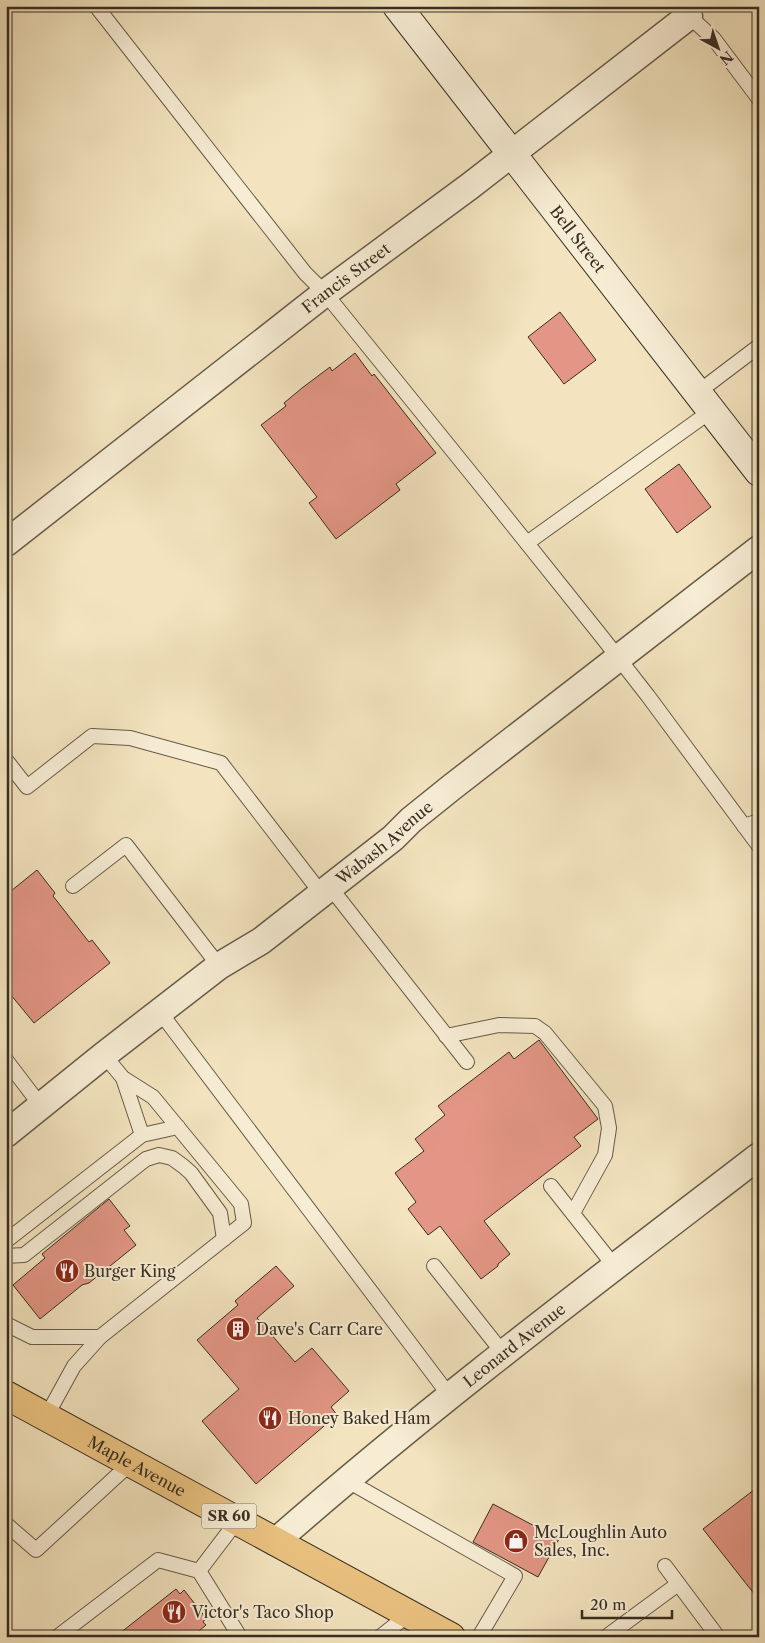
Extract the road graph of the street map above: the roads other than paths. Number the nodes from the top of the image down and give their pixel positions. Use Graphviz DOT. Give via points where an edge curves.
graph roads {
  1 [pos="96,6"];
  2 [pos="397,6"];
  3 [pos="686,11"];
  4 [pos="759,99"];
  5 [pos="512,153"];
  6 [pos="324,293"];
  7 [pos="759,346"];
  8 [pos="704,402"];
  9 [pos="759,472"];
  10 [pos="6,543"];
  11 [pos="527,543"];
  12 [pos="759,549"];
  13 [pos="618,660"];
  14 [pos="6,760"];
  15 [pos="759,821"];
  16 [pos="744,826"];
  17 [pos="759,846"];
  18 [pos="73,886"];
  19 [pos="326,890"];
  20 [pos="219,966"];
  21 [pos="160,1012"];
  22 [pos="446,1036"];
  23 [pos="104,1055"];
  24 [pos="6,1061"];
  25 [pos="467,1062"];
  26 [pos="123,1078"];
  27 [pos="41,1106"];
  28 [pos="178,1127"];
  29 [pos="6,1134"];
  30 [pos="142,1135"];
  31 [pos="759,1156"];
  32 [pos="551,1186"];
  33 [pos="573,1213"];
  34 [pos="224,1239"];
  35 [pos="6,1241"];
  36 [pos="6,1256"];
  37 [pos="434,1266"];
  38 [pos="615,1266"];
  39 [pos="6,1324"];
  40 [pos="100,1336"];
  41 [pos="503,1353"];
  42 [pos="450,1395"];
  43 [pos="6,1396"];
  44 [pos="46,1417"];
  45 [pos="132,1462"];
  46 [pos="346,1480"];
  47 [pos="237,1521"];
  48 [pos="6,1524"];
  49 [pos="275,1542"];
  50 [pos="665,1566"];
  51 [pos="198,1571"];
  52 [pos="678,1584"];
  53 [pos="409,1614"];
  54 [pos="57,1637"];
  55 [pos="240,1637"];
  56 [pos="380,1637"];
  57 [pos="451,1637"];
  58 [pos="479,1637"];
  59 [pos="606,1637"];
  60 [pos="718,1637"];
  1 -- 6 [label="lane"];
  2 -- 5 [label="street, Bell Street"];
  3 -- 4 [label="lane" via="714,39"];
  3 -- 5 [label="street, Francis Street"];
  5 -- 6 [label="street, Francis Street"];
  5 -- 8 [label="street, Bell Street"];
  6 -- 10 [label="street, Francis Street"];
  6 -- 11 [label="lane"];
  7 -- 8 [label="lane"];
  8 -- 9 [label="street, Bell Street"];
  8 -- 11 [label="lane"];
  11 -- 13 [label="lane"];
  12 -- 13 [label="street, Wabash Avenue"];
  13 -- 16 [label="lane"];
  13 -- 19 [label="street, Wabash Avenue" via="438,798"];
  14 -- 19 [label="lane" via="27,787 92,736 130,738 221,763"];
  15 -- 16 [label="lane"];
  16 -- 17 [label="lane"];
  18 -- 20 [label="lane" via="126,845"];
  19 -- 20 [label="street, Wabash Avenue" via="260,941"];
  19 -- 22 [label="lane"];
  20 -- 21 [label="street, Wabash Avenue"];
  21 -- 23 [label="street, Wabash Avenue"];
  21 -- 42 [label="lane"];
  22 -- 25 [label="lane"];
  22 -- 33 [label="lane" via="499,1025 535,1026 545,1032 605,1106 609,1128 605,1155"];
  23 -- 26 [label="lane"];
  23 -- 27 [label="street, Wabash Avenue"];
  24 -- 27 [label="lane"];
  26 -- 28 [label="lane" via="153,1097"];
  26 -- 30 [label="lane"];
  27 -- 29 [label="street, Wabash Avenue"];
  28 -- 30 [label="lane"];
  28 -- 34 [label="lane" via="241,1204 244,1223"];
  30 -- 35 [label="lane"];
  31 -- 38 [label="street, Leonard Avenue"];
  32 -- 33 [label="lane"];
  33 -- 38 [label="lane"];
  34 -- 36 [label="lane" via="220,1214 191,1174 172,1158 159,1155 146,1159 24,1255"];
  34 -- 40 [label="lane"];
  37 -- 41 [label="lane"];
  38 -- 41 [label="street, Leonard Avenue"];
  39 -- 40 [label="lane" via="32,1337"];
  40 -- 44 [label="lane" via="74,1366"];
  41 -- 42 [label="street, Leonard Avenue"];
  42 -- 46 [label="street, Leonard Avenue"];
  43 -- 44 [label="main road, Maple Avenue / SR 60"];
  44 -- 45 [label="main road, Maple Avenue / SR 60"];
  45 -- 47 [label="main road, Maple Avenue / SR 60"];
  45 -- 48 [label="lane" via="36,1550"];
  46 -- 49 [label="street, Leonard Avenue"];
  46 -- 58 [label="lane" via="515,1576"];
  47 -- 49 [label="main road, Maple Avenue / SR 60"];
  47 -- 51 [label="lane"];
  49 -- 53 [label="main road, Maple Avenue / SR 60"];
  50 -- 52 [label="lane"];
  51 -- 54 [label="lane" via="158,1560"];
  51 -- 55 [label="lane"];
  52 -- 59 [label="lane"];
  52 -- 60 [label="lane"];
  53 -- 56 [label="lane"];
  53 -- 57 [label="main road, Maple Avenue / SR 60"];
}
